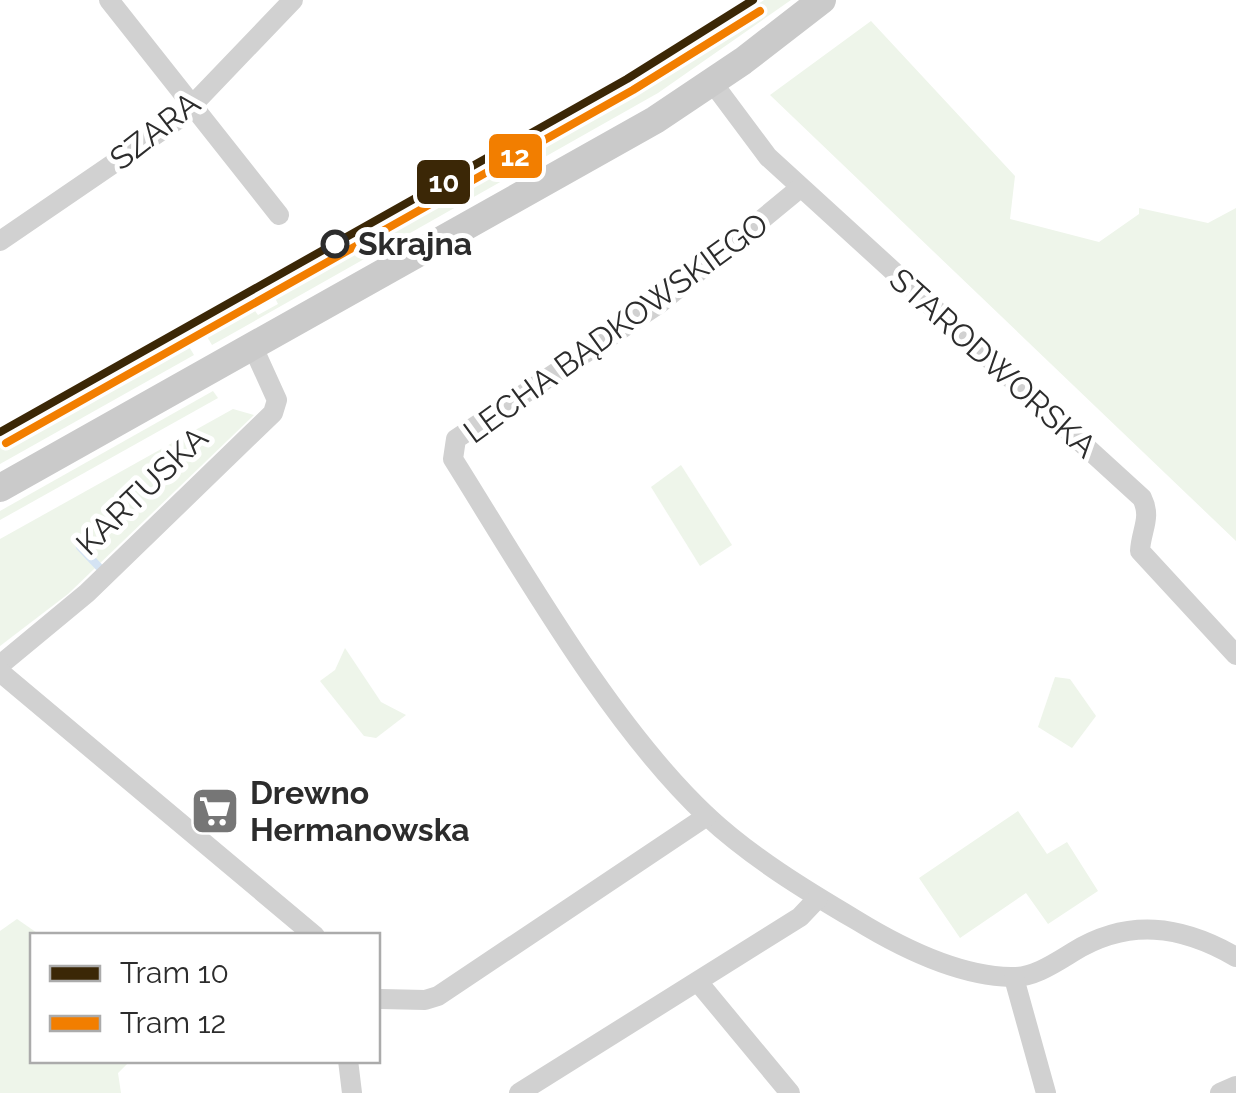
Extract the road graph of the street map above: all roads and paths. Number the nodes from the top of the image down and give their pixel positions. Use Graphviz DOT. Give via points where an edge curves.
graph roads {
  1 [pos="109,0"];
  2 [pos="294,0"];
  3 [pos="822,0"];
  4 [pos="712,82"];
  5 [pos="193,106"];
  6 [pos="800,188"];
  7 [pos="278,215"];
  8 [pos="0,241"];
  9 [pos="252,345"];
  10 [pos="0,488"];
  11 [pos="1236,655"];
  12 [pos="0,668"];
  13 [pos="707,816"];
  14 [pos="818,898"];
  15 [pos="312,933"];
  16 [pos="1236,957"];
  17 [pos="1014,978"];
  18 [pos="698,982"];
  19 [pos="380,999"];
  20 [pos="348,1063"];
  21 [pos="1236,1086"];
  22 [pos="352,1093"];
  23 [pos="520,1093"];
  24 [pos="790,1093"];
  25 [pos="1046,1093"];
  26 [pos="1220,1093"];
  1 -- 5 [label="street"];
  2 -- 5 [label="street, SZARA"];
  3 -- 4 [label="main road, KARTUSKA"];
  4 -- 6 [label="street, STARODWORSKA"];
  4 -- 9 [label="main road, KARTUSKA"];
  5 -- 7 [label="street"];
  5 -- 8 [label="street, SZARA"];
  6 -- 11 [label="street, STARODWORSKA" via="1142,498 1147,527 1140,551"];
  6 -- 13 [label="street, LECHA BĄDKOWSKIEGO" via="659,304 456,440 453,459 614,703"];
  9 -- 10 [label="main road, KARTUSKA"];
  9 -- 12 [label="street, KARTUSKA" via="274,389 273,413"];
  12 -- 15 [label="street"];
  13 -- 14 [label="street, LECHA BĄDKOWSKIEGO"];
  13 -- 19 [label="street" via="438,996"];
  14 -- 17 [label="street, LECHA BĄDKOWSKIEGO" via="924,954"];
  14 -- 18 [label="street"];
  16 -- 17 [label="street" via="1170,930 1130,927"];
  17 -- 25 [label="street"];
  18 -- 23 [label="street"];
  18 -- 24 [label="street"];
  20 -- 22 [label="street"];
  21 -- 26 [label="street"];
}
